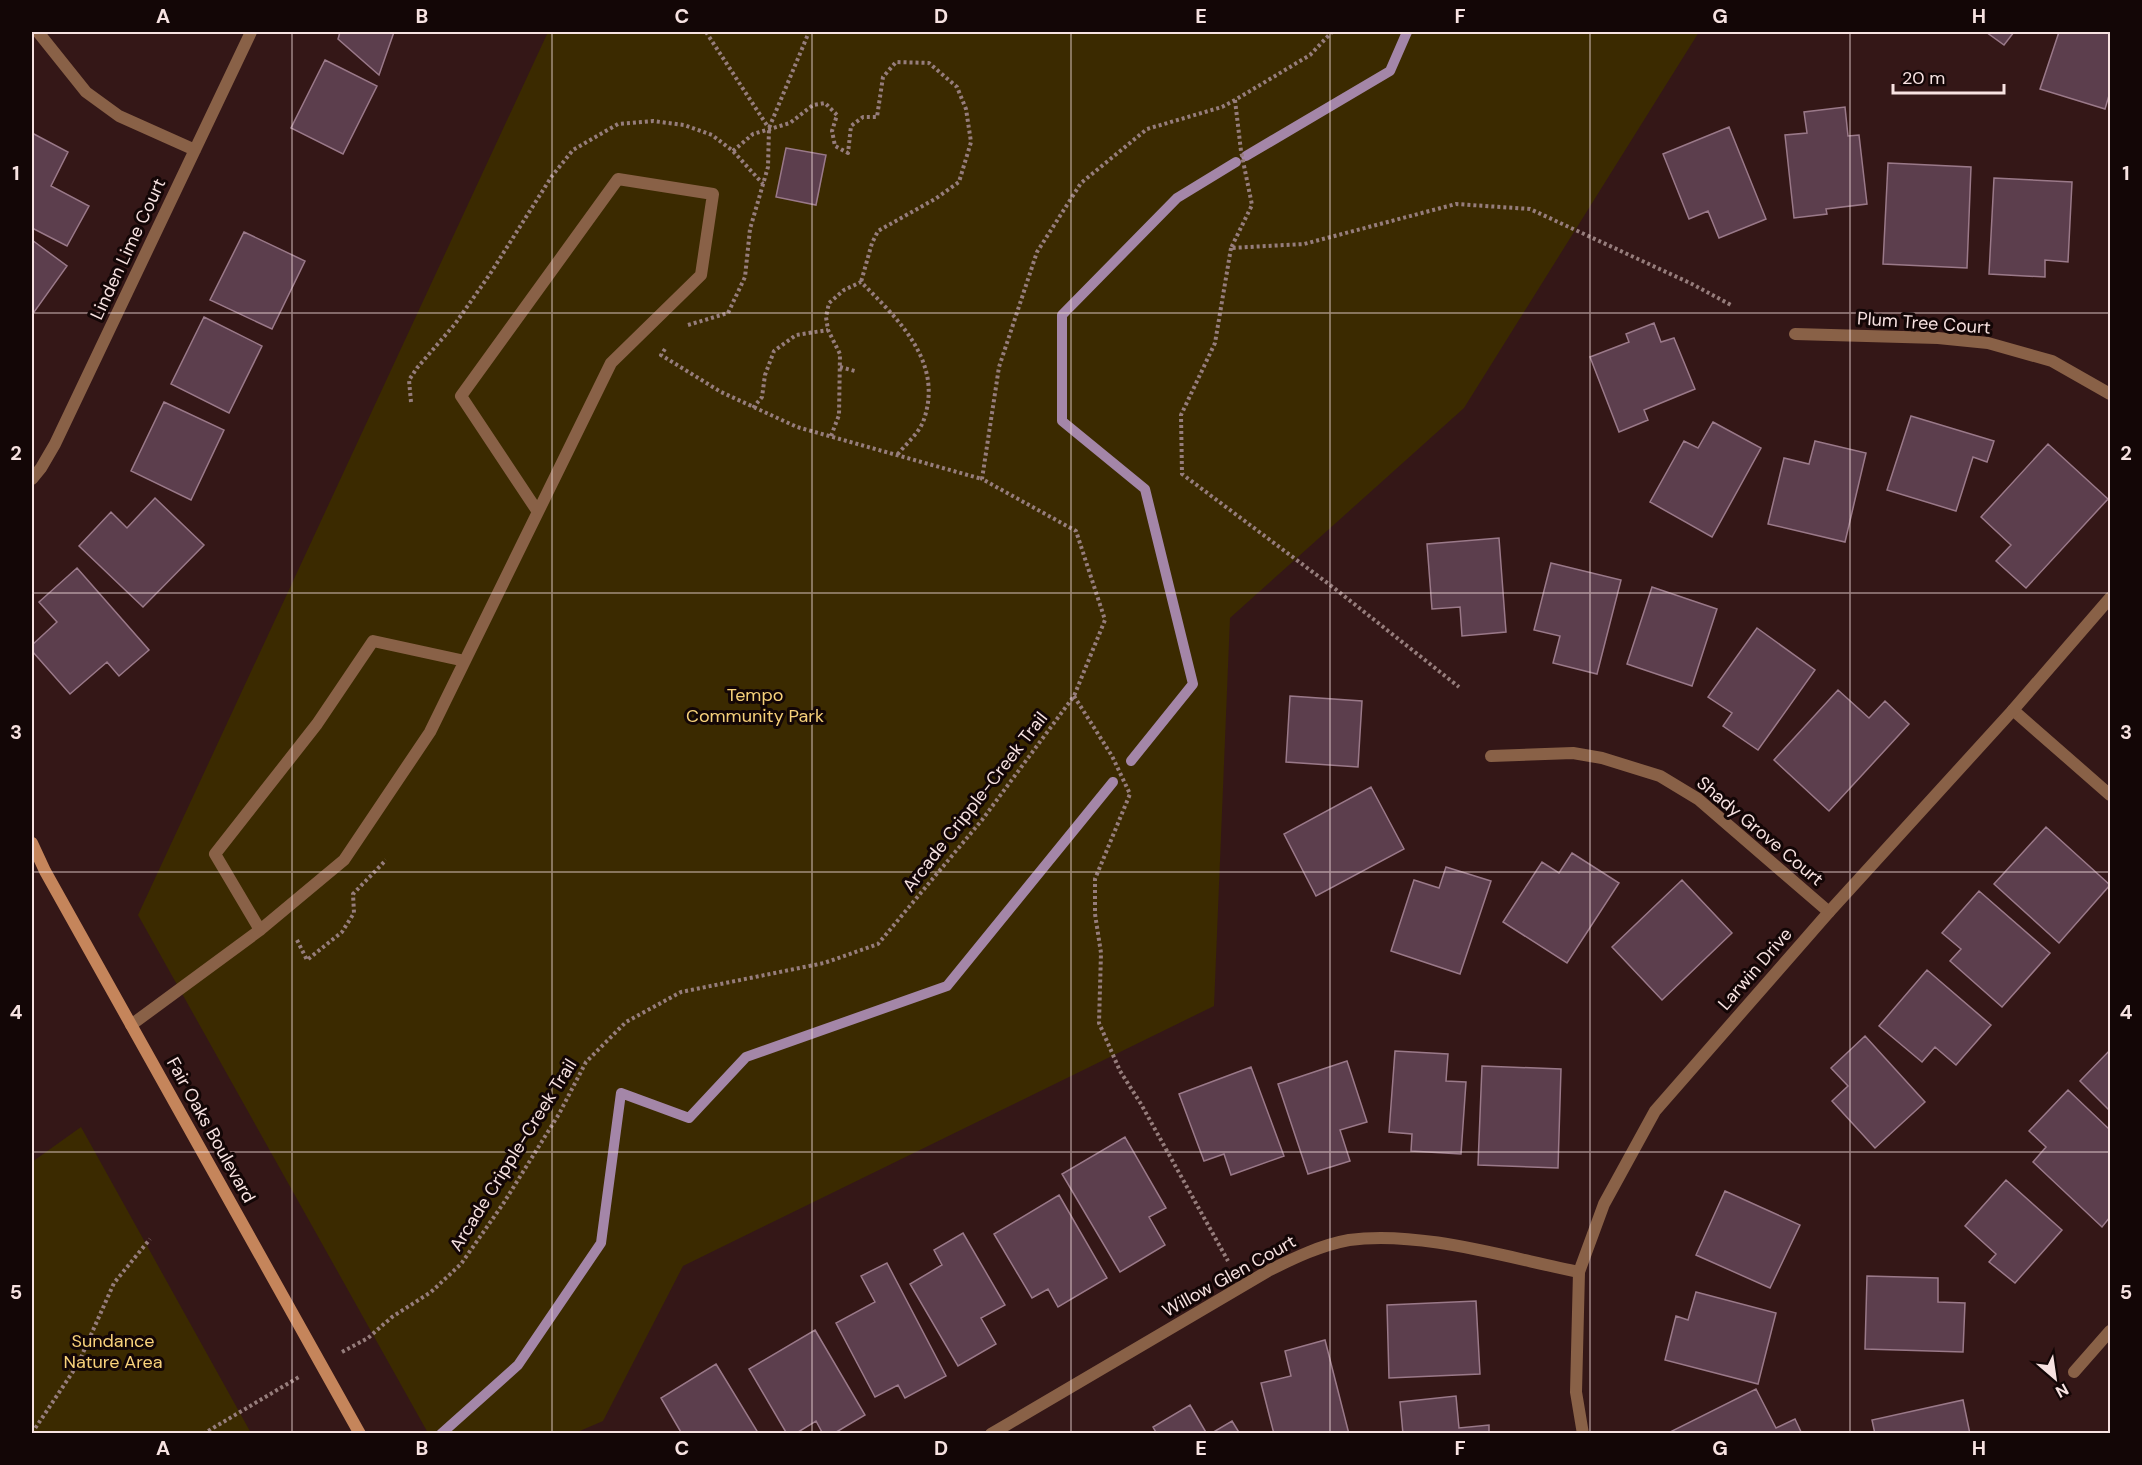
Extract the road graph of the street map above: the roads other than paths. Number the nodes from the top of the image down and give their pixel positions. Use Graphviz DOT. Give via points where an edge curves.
graph roads {
  1 [pos="38,32"];
  2 [pos="251,32"];
  3 [pos="195,150"];
  4 [pos="1796,334"];
  5 [pos="2110,394"];
  6 [pos="32,479"];
  7 [pos="538,512"];
  8 [pos="2110,598"];
  9 [pos="465,661"];
  10 [pos="2013,710"];
  11 [pos="1491,756"];
  12 [pos="2110,795"];
  13 [pos="32,843"];
  14 [pos="1829,912"];
  15 [pos="260,930"];
  16 [pos="131,1025"];
  17 [pos="1579,1272"];
  18 [pos="2110,1331"];
  19 [pos="2074,1372"];
  20 [pos="360,1434"];
  21 [pos="992,1434"];
  22 [pos="1583,1434"];
  1 -- 3 [label="street" via="86,92 119,116"];
  2 -- 3 [label="street, Linden Lime Court"];
  3 -- 6 [label="street, Linden Lime Court" via="55,444"];
  4 -- 5 [label="street, Plum Tree Court" via="1988,343 2052,361"];
  7 -- 7 [label="street" via="611,363 701,275 713,194 618,179 461,396"];
  7 -- 9 [label="street"];
  8 -- 10 [label="street, Larwin Drive"];
  9 -- 15 [label="street" via="430,732 344,860"];
  9 -- 15 [label="street" via="373,641 316,724 215,854"];
  10 -- 12 [label="street"];
  10 -- 14 [label="street, Larwin Drive"];
  11 -- 14 [label="street, Shady Grove Court" via="1574,753 1660,776 1698,799"];
  13 -- 16 [label="main road, Fair Oaks Boulevard"];
  14 -- 17 [label="street, Larwin Drive" via="1655,1111 1604,1204"];
  15 -- 16 [label="street"];
  16 -- 20 [label="main road, Fair Oaks Boulevard"];
  17 -- 21 [label="street, Willow Glen Court" via="1418,1240 1382,1237 1338,1243 1268,1272"];
  17 -- 22 [label="street, Larwin Drive" via="1576,1392"];
  18 -- 19 [label="street"];
}
